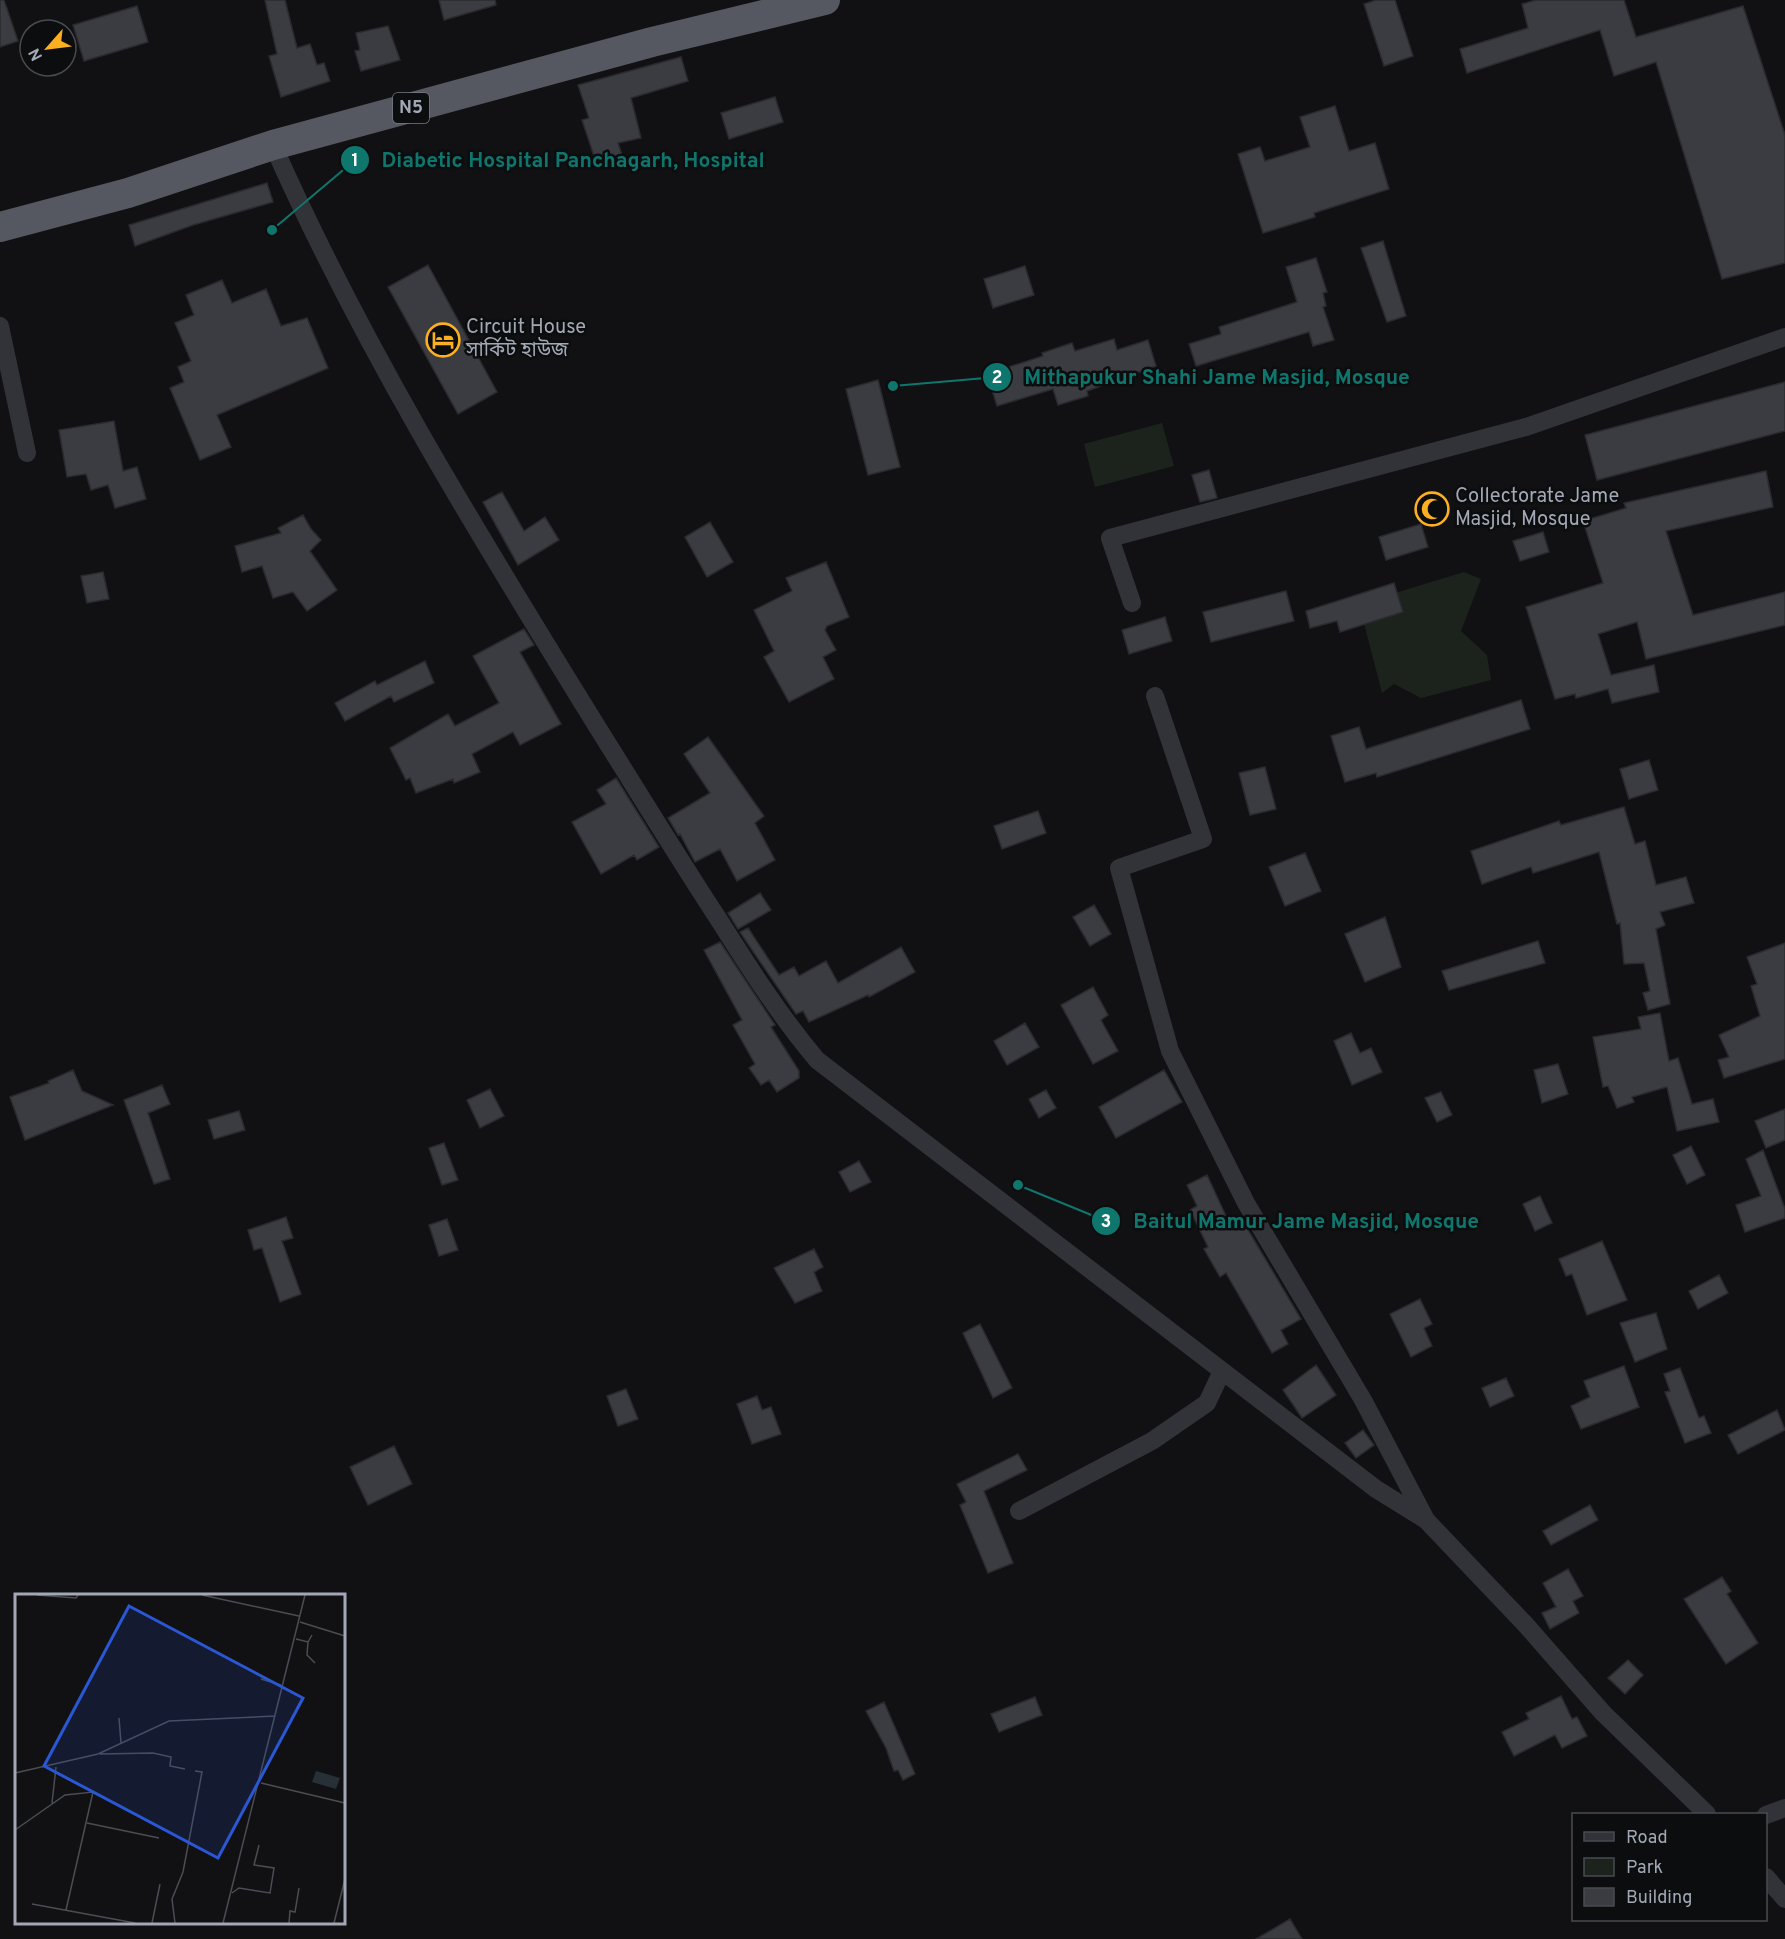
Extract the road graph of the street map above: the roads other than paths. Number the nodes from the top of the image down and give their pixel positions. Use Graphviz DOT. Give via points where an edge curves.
graph roads {
  1 [pos="825,0"];
  2 [pos="273,145"];
  3 [pos="0,227"];
  4 [pos="0,326"];
  5 [pos="1785,337"];
  6 [pos="27,453"];
  7 [pos="1131,603"];
  8 [pos="1155,696"];
  9 [pos="1222,1371"];
  10 [pos="1019,1511"];
  11 [pos="1426,1520"];
  12 [pos="1785,1808"];
  13 [pos="1705,1813"];
  14 [pos="1767,1815"];
  15 [pos="1767,1878"];
  16 [pos="1785,1899"];
  1 -- 2 [label="highway, N5" via="652,42"];
  2 -- 3 [label="highway, N5" via="129,194"];
  2 -- 9 [label="street" via="306,221 372,351 450,486 676,854 782,1018 818,1060"];
  4 -- 6 [label="street"];
  5 -- 7 [label="street" via="1526,427 1110,538"];
  8 -- 11 [label="street" via="1203,839 1119,868 1170,1051 1246,1203 1363,1400"];
  9 -- 10 [label="street" via="1207,1402 1152,1441"];
  9 -- 11 [label="street" via="1376,1489"];
  11 -- 13 [label="street" via="1603,1713"];
  12 -- 14 [label="street"];
  15 -- 16 [label="street"];
}
